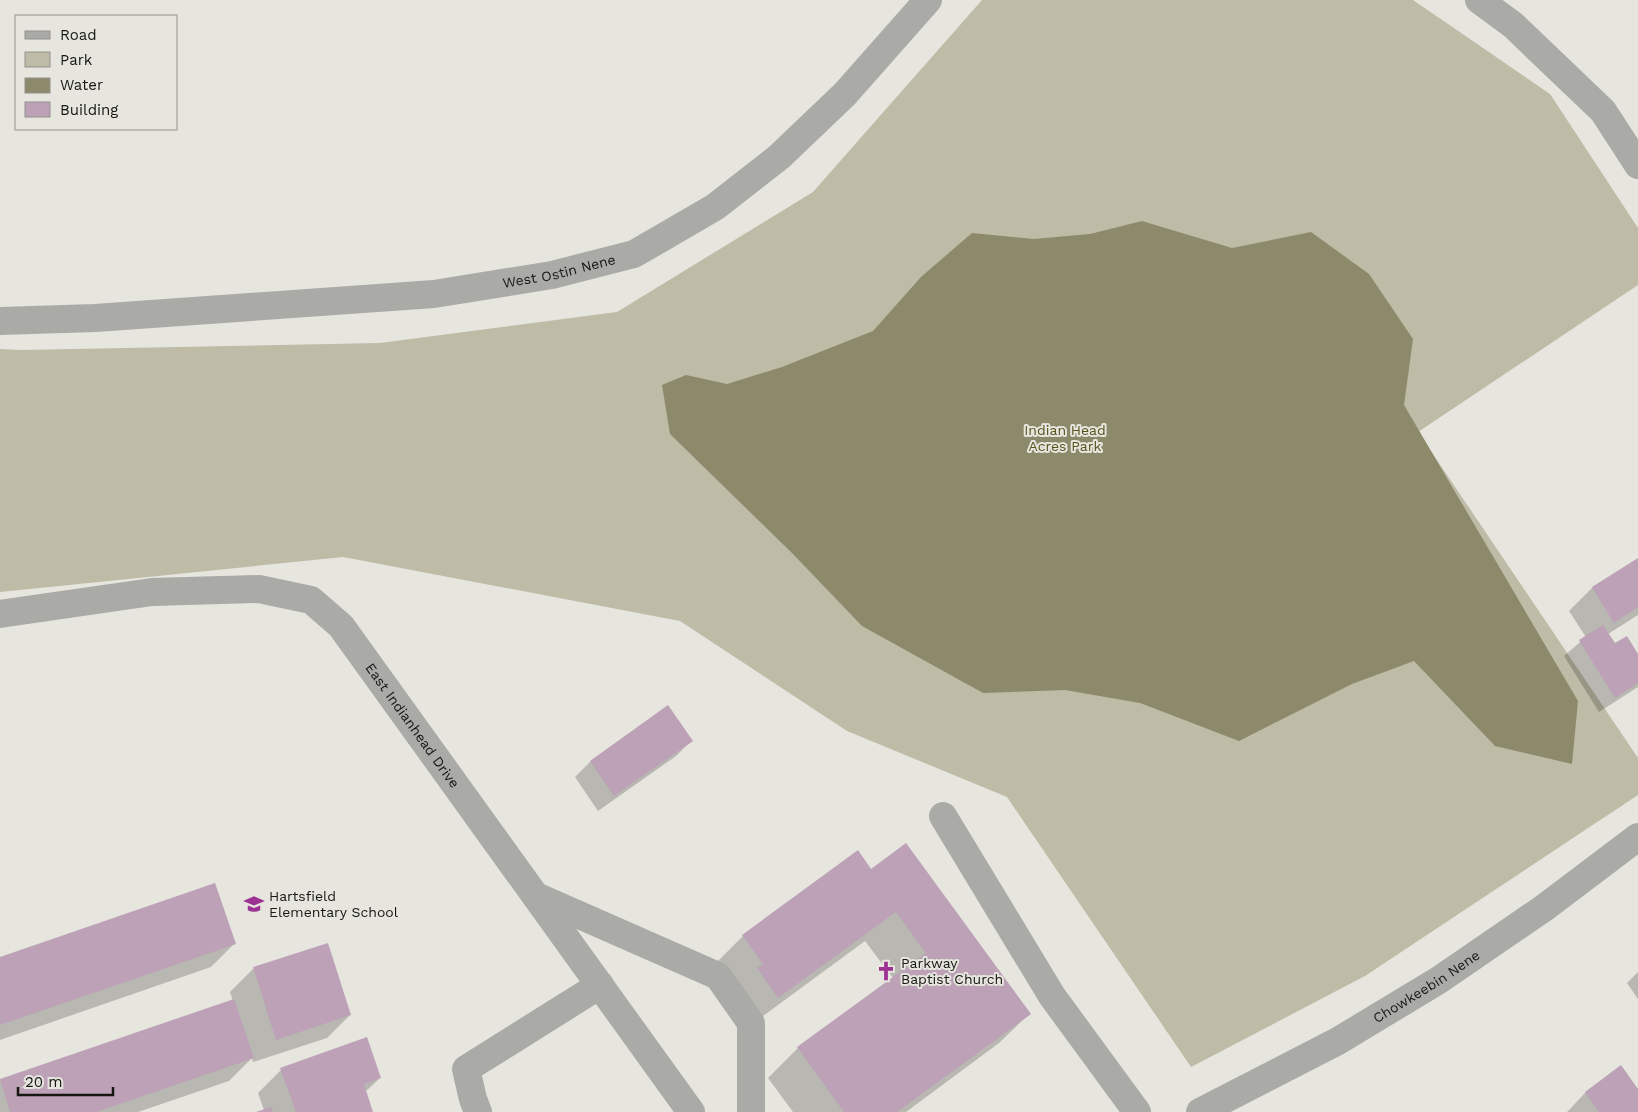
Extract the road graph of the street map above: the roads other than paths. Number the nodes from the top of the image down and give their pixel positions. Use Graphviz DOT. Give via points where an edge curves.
graph roads {
  1 [pos="928,0"];
  2 [pos="1479,0"];
  3 [pos="1638,164"];
  4 [pos="0,321"];
  5 [pos="0,614"];
  6 [pos="943,816"];
  7 [pos="1638,837"];
  8 [pos="535,895"];
  9 [pos="600,985"];
  10 [pos="478,1112"];
  11 [pos="691,1112"];
  12 [pos="751,1112"];
  13 [pos="1136,1112"];
  14 [pos="1200,1112"];
  1 -- 4 [label="street, West Ostin Nene" via="845,94 779,157 715,208 634,254 552,275 434,294 95,318"];
  2 -- 3 [label="street" via="1513,25 1603,111"];
  5 -- 8 [label="street, East Indianhead Drive" via="152,592 259,589 310,600 341,626"];
  6 -- 13 [label="street" via="1052,996"];
  7 -- 14 [label="street, Chowkeebin Nene" via="1544,908 1439,980 1338,1041"];
  8 -- 9 [label="street, East Indianhead Drive"];
  8 -- 12 [label="street" via="718,976 751,1023"];
  9 -- 10 [label="street" via="466,1068"];
  9 -- 11 [label="street, East Indianhead Drive"];
}
